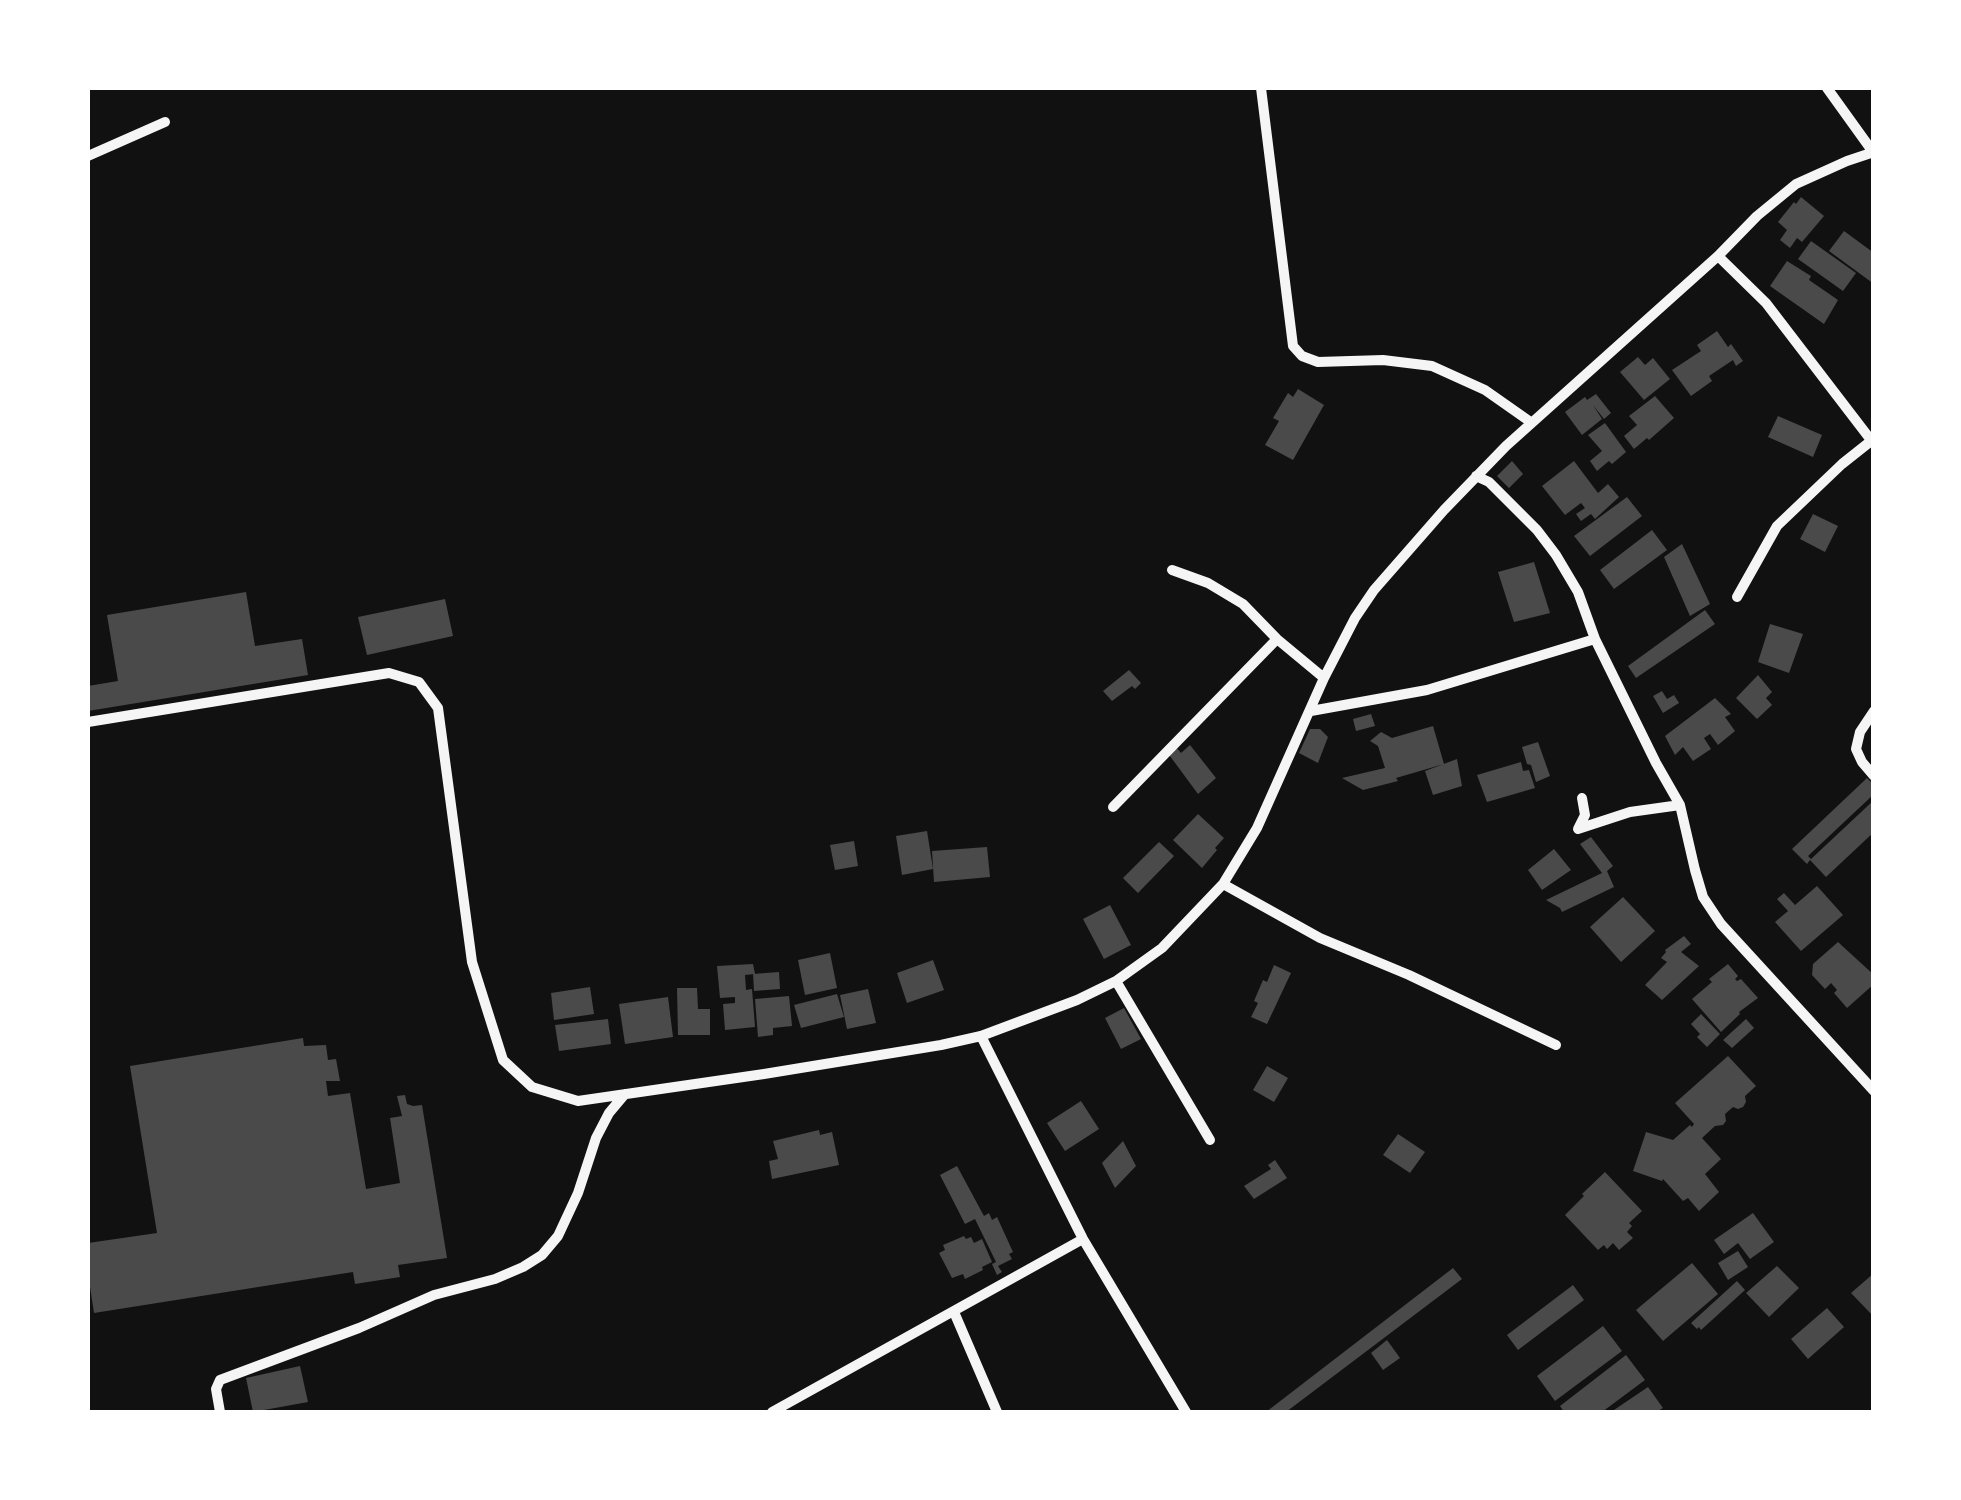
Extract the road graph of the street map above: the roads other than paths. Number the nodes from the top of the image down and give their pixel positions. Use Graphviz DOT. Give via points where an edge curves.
graph roads {
  1 [pos="1261,88"];
  2 [pos="1828,88"];
  3 [pos="164,122"];
  4 [pos="1873,152"];
  5 [pos="88,156"];
  6 [pos="1718,256"];
  7 [pos="1532,423"];
  8 [pos="1872,442"];
  9 [pos="1476,476"];
  10 [pos="1172,570"];
  11 [pos="1737,596"];
  12 [pos="1277,639"];
  13 [pos="1596,639"];
  14 [pos="1324,678"];
  15 [pos="1310,711"];
  16 [pos="1874,711"];
  17 [pos="88,722"];
  18 [pos="1874,776"];
  19 [pos="1582,798"];
  20 [pos="1680,805"];
  21 [pos="1113,807"];
  22 [pos="1223,884"];
  23 [pos="1116,981"];
  24 [pos="981,1036"];
  25 [pos="1556,1045"];
  26 [pos="1874,1091"];
  27 [pos="626,1093"];
  28 [pos="1210,1140"];
  29 [pos="1083,1240"];
  30 [pos="954,1312"];
  31 [pos="220,1412"];
  32 [pos="772,1412"];
  33 [pos="997,1412"];
  34 [pos="1186,1412"];
  1 -- 7 [label="street" via="1292,346 1318,362 1432,366 1485,390"];
  2 -- 4 [label="street"];
  3 -- 5 [label="street"];
  4 -- 6 [label="street" via="1796,184"];
  6 -- 7 [label="street"];
  6 -- 8 [label="street" via="1766,303"];
  7 -- 9 [label="street"];
  8 -- 11 [label="street" via="1777,526"];
  9 -- 13 [label="street" via="1516,508 1556,555"];
  9 -- 14 [label="street" via="1374,590"];
  10 -- 12 [label="street" via="1243,604"];
  12 -- 14 [label="street"];
  12 -- 21 [label="street"];
  13 -- 15 [label="street" via="1427,690"];
  13 -- 20 [label="street"];
  14 -- 15 [label="street"];
  15 -- 22 [label="street" via="1257,828"];
  16 -- 18 [label="street" via="1856,750"];
  17 -- 27 [label="street" via="389,672 419,682 438,708 472,962 502,1060 532,1087 578,1101"];
  19 -- 20 [label="street" via="1585,815 1578,829"];
  20 -- 26 [label="street" via="1703,897 1721,924"];
  22 -- 23 [label="street" via="1162,948"];
  22 -- 25 [label="street" via="1320,938"];
  23 -- 24 [label="street"];
  23 -- 28 [label="street"];
  24 -- 27 [label="street"];
  24 -- 29 [label="street"];
  27 -- 31 [label="street" via="596,1138 578,1193 542,1255 495,1279 434,1295 220,1380"];
  29 -- 30 [label="street"];
  29 -- 34 [label="street"];
  30 -- 32 [label="street"];
  30 -- 33 [label="street"];
}
